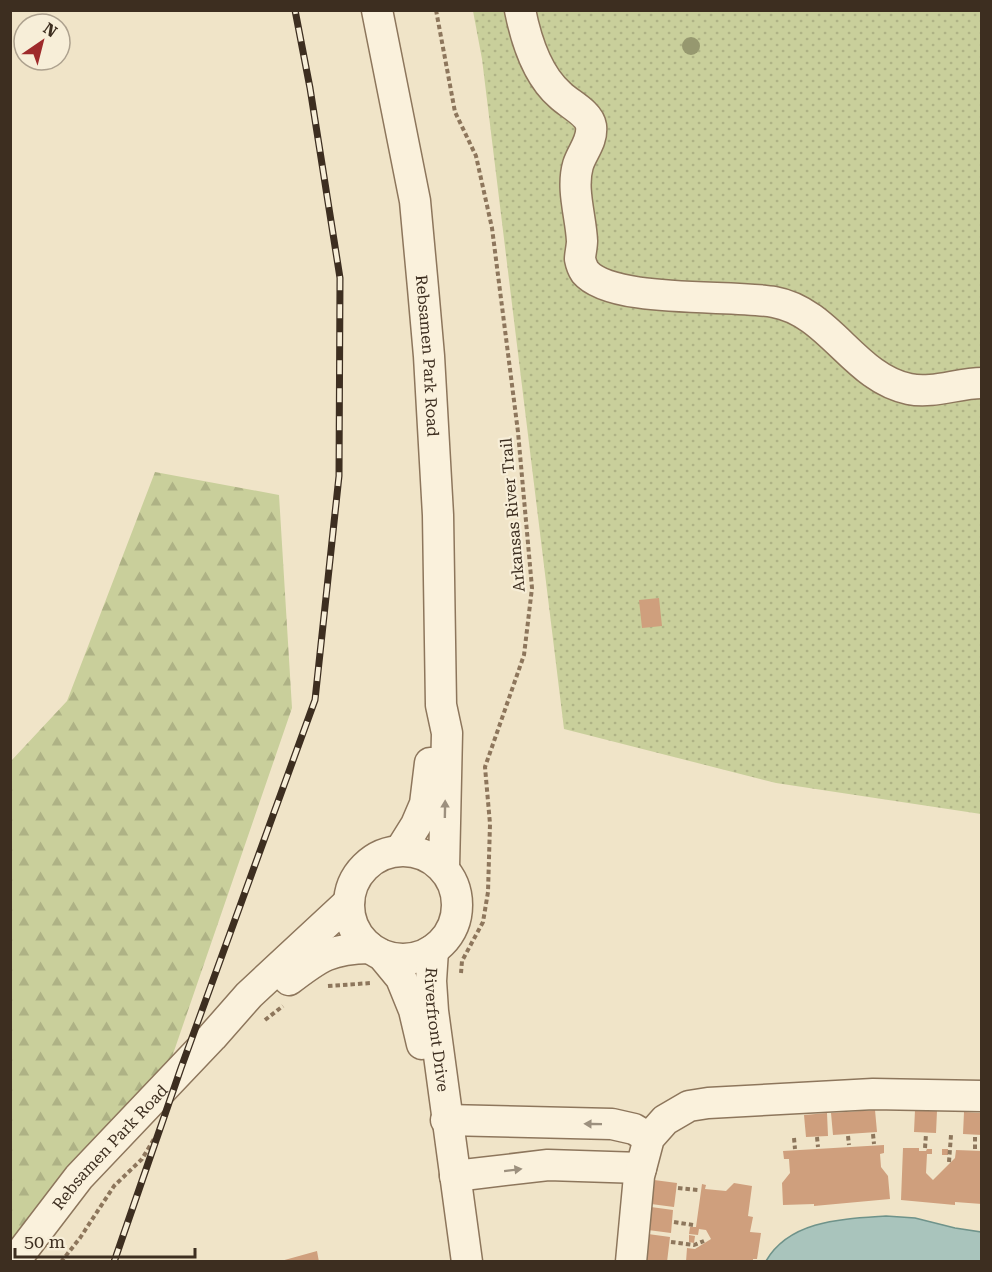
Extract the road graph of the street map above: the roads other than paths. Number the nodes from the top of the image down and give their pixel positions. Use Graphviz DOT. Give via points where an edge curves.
graph roads {
  1 [pos="377,10"];
  2 [pos="520,10"];
  3 [pos="981,383"];
  4 [pos="441,705"];
  5 [pos="401,849"];
  6 [pos="444,868"];
  7 [pos="349,902"];
  8 [pos="433,950"];
  9 [pos="377,962"];
  10 [pos="212,1037"];
  11 [pos="981,1096"];
  12 [pos="446,1115"];
  13 [pos="546,1123"];
  14 [pos="649,1138"];
  15 [pos="548,1165"];
  16 [pos="641,1168"];
  17 [pos="455,1176"];
  18 [pos="14,1262"];
  19 [pos="467,1262"];
  20 [pos="631,1262"];
  1 -- 4 [label="street, Rebsamen Park Road" via="415,201 422,277 438,514"];
  2 -- 3 [label="street" via="544,78 591,124 591,136 578,164 576,180 580,260 583,270 594,280 612,288 661,294 776,302 800,311 882,380 911,390"];
  4 -- 5 [label="street, Rebsamen Park Road" via="433,731 425,804"];
  6 -- 4 [label="street, Rebsamen Park Road, one-way" via="447,733"];
  5 -- 6 [label="street" via="423,855"];
  5 -- 7 [label="street, Rebsamen Park Road" via="378,856 365,866 355,878"];
  6 -- 8 [label="street, Rebsamen Park Road" via="457,899 456,915 451,930"];
  7 -- 9 [label="street" via="352,924"];
  7 -- 10 [label="street, Rebsamen Park Road" via="249,994"];
  8 -- 9 [label="street, Rebsamen Park Road" via="412,958"];
  8 -- 12 [label="street, Riverfront Drive" via="433,1011"];
  9 -- 10 [label="street, Rebsamen Park Road" via="345,949 316,958"];
  9 -- 12 [label="street, Riverfront Drive" via="404,985"];
  10 -- 18 [label="street, Rebsamen Park Road" via="79,1177"];
  11 -- 14 [label="street" via="873,1094 708,1103 689,1106 673,1115"];
  12 -- 13 [label="street"];
  12 -- 17 [label="street, Riverfront Drive"];
  14 -- 13 [label="street, one-way" via="634,1129 612,1124"];
  13 -- 15 [label="street"];
  14 -- 16 [label="street"];
  15 -- 16 [label="street"];
  17 -- 15 [label="street, one-way"];
  16 -- 20 [label="street"];
  17 -- 19 [label="street, Riverfront Drive"];
}
